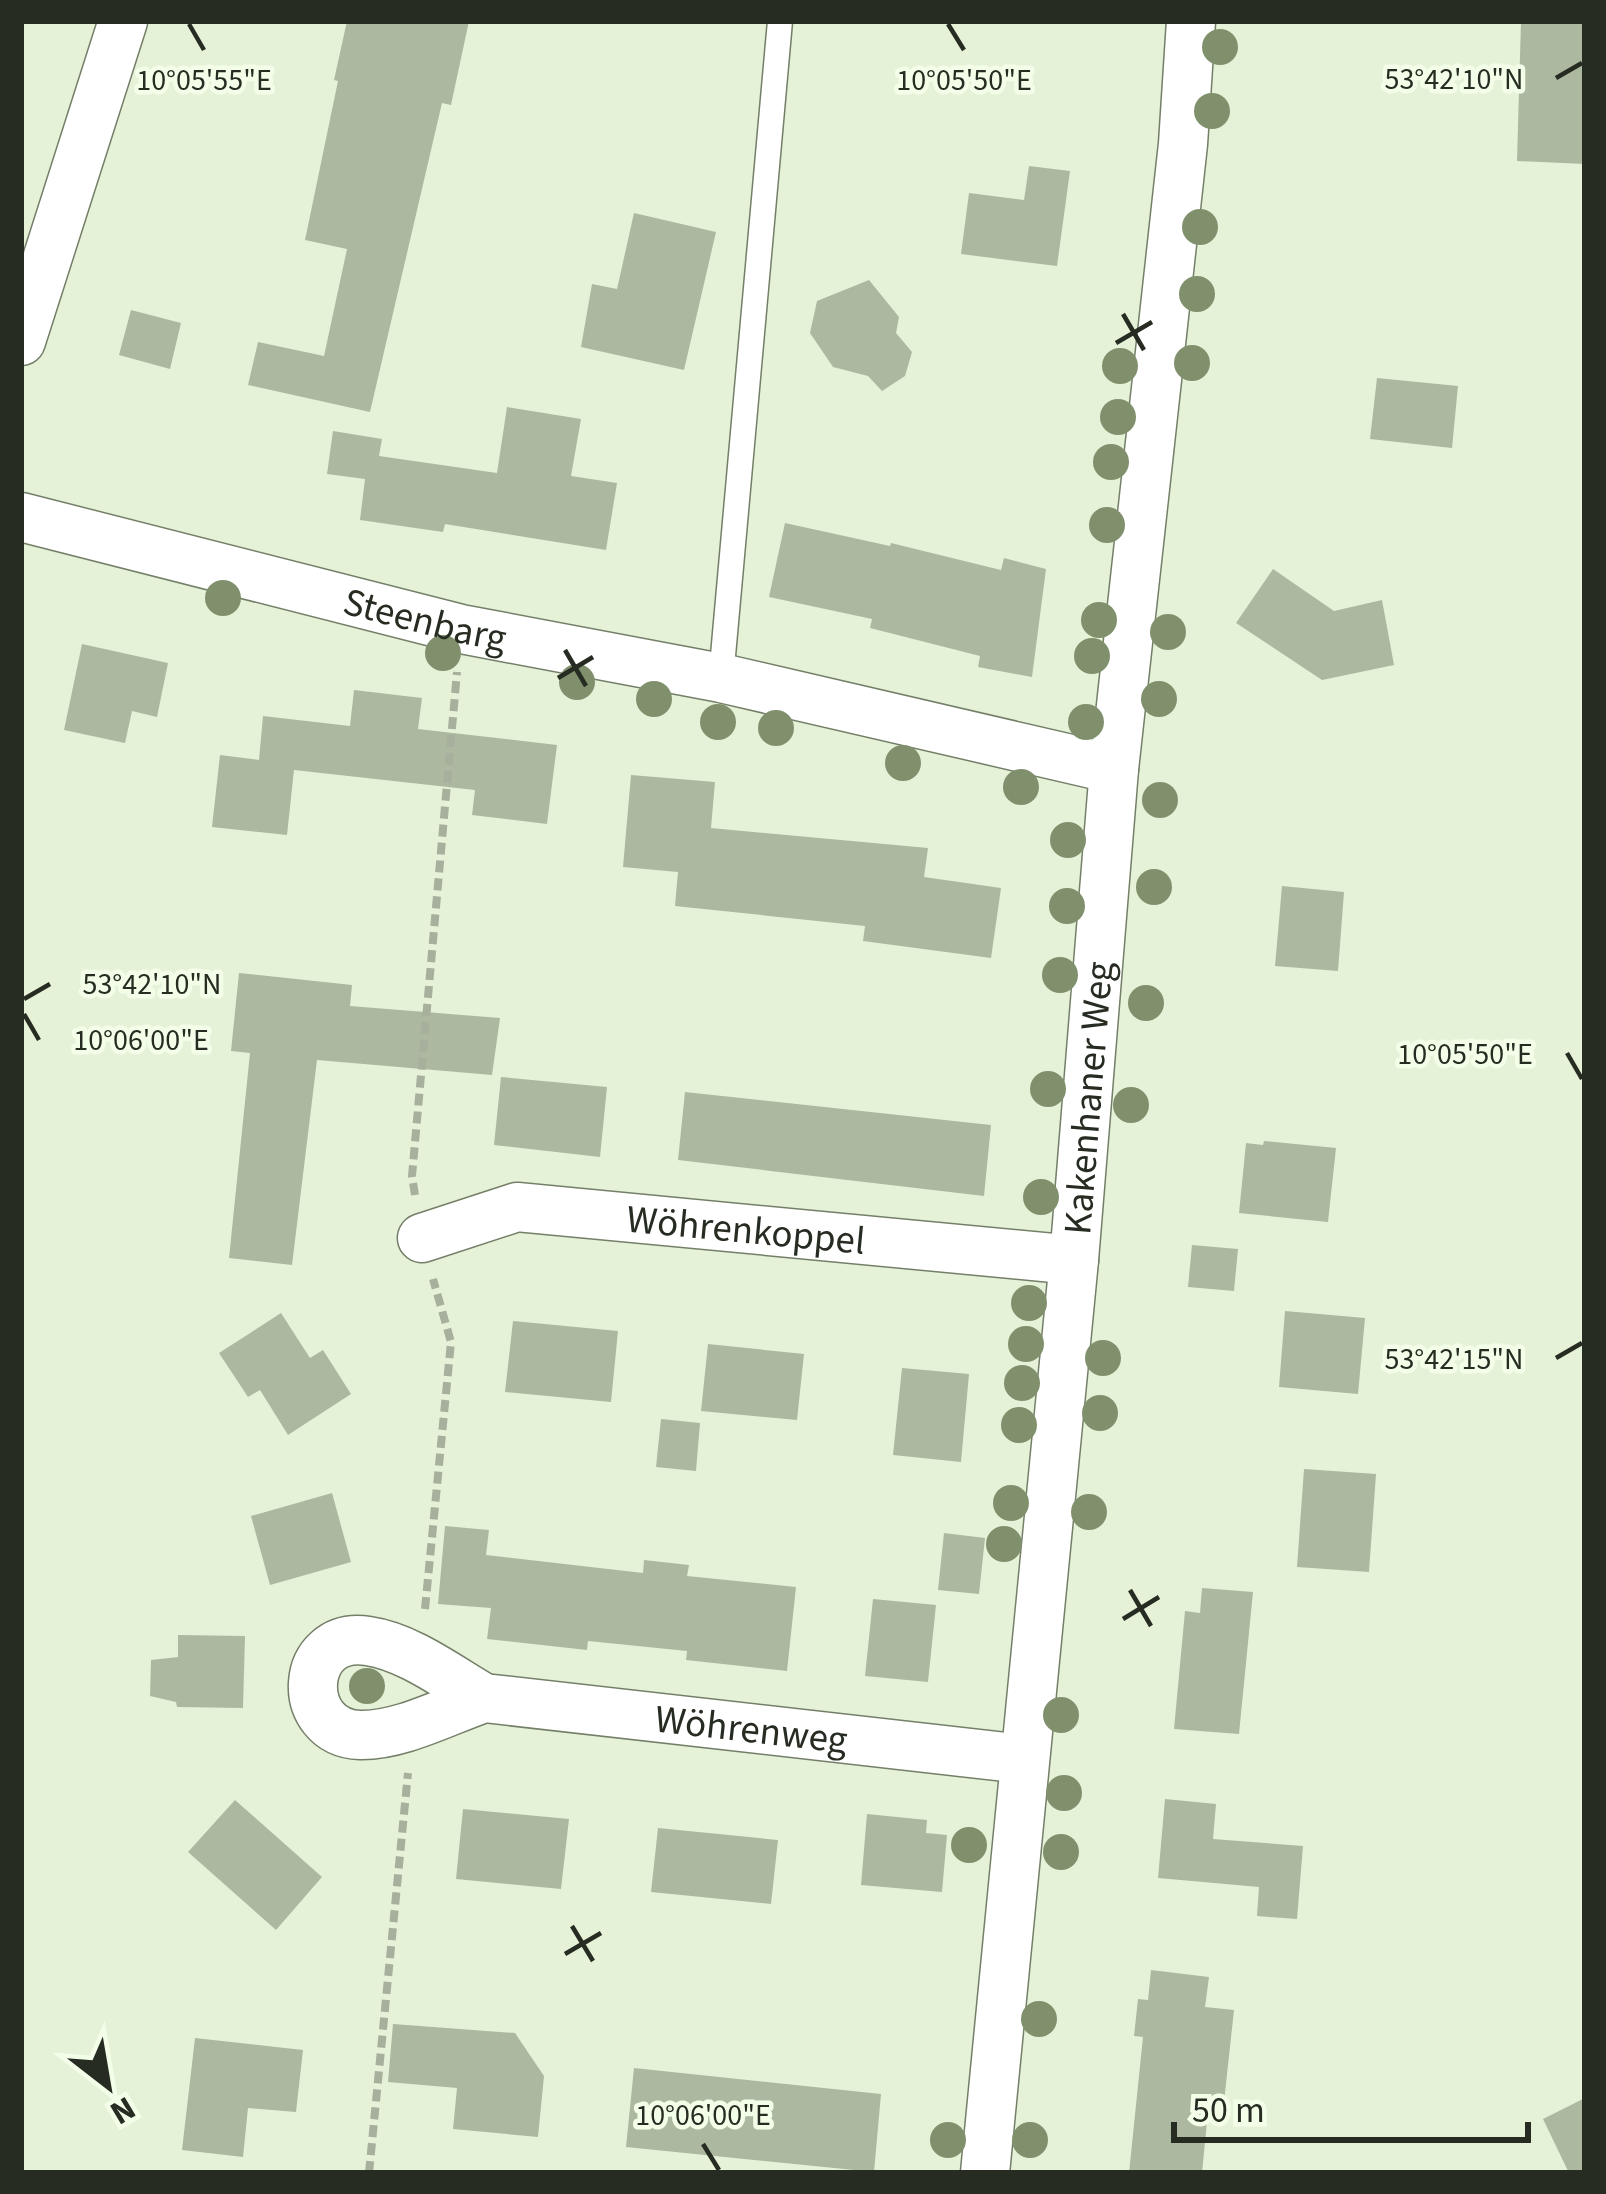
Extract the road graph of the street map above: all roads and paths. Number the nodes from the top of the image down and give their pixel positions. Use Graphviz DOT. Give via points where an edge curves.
graph roads {
  1 [pos="124,21"];
  2 [pos="780,21"];
  3 [pos="1191,21"];
  4 [pos="21,341"];
  5 [pos="21,517"];
  6 [pos="461,629"];
  7 [pos="721,678"];
  8 [pos="1114,769"];
  9 [pos="422,1238"];
  10 [pos="1074,1260"];
  11 [pos="484,1698"];
  12 [pos="1023,1759"];
  13 [pos="985,2173"];
  1 -- 4 [label="street"];
  2 -- 7 [label="lane"];
  3 -- 8 [label="street, Kakenhaner Weg"];
  5 -- 6 [label="street, Steenbarg"];
  6 -- 7 [label="street, Steenbarg"];
  6 -- 9 [label="path" via="412,1176"];
  7 -- 8 [label="street, Steenbarg"];
  8 -- 10 [label="street, Kakenhaner Weg"];
  9 -- 10 [label="street, Wöhrenkoppel" via="517,1207"];
  10 -- 12 [label="street, Kakenhaner Weg"];
  11 -- 12 [label="street, Wöhrenweg"];
  12 -- 13 [label="street, Kakenhaner Weg"];
}
